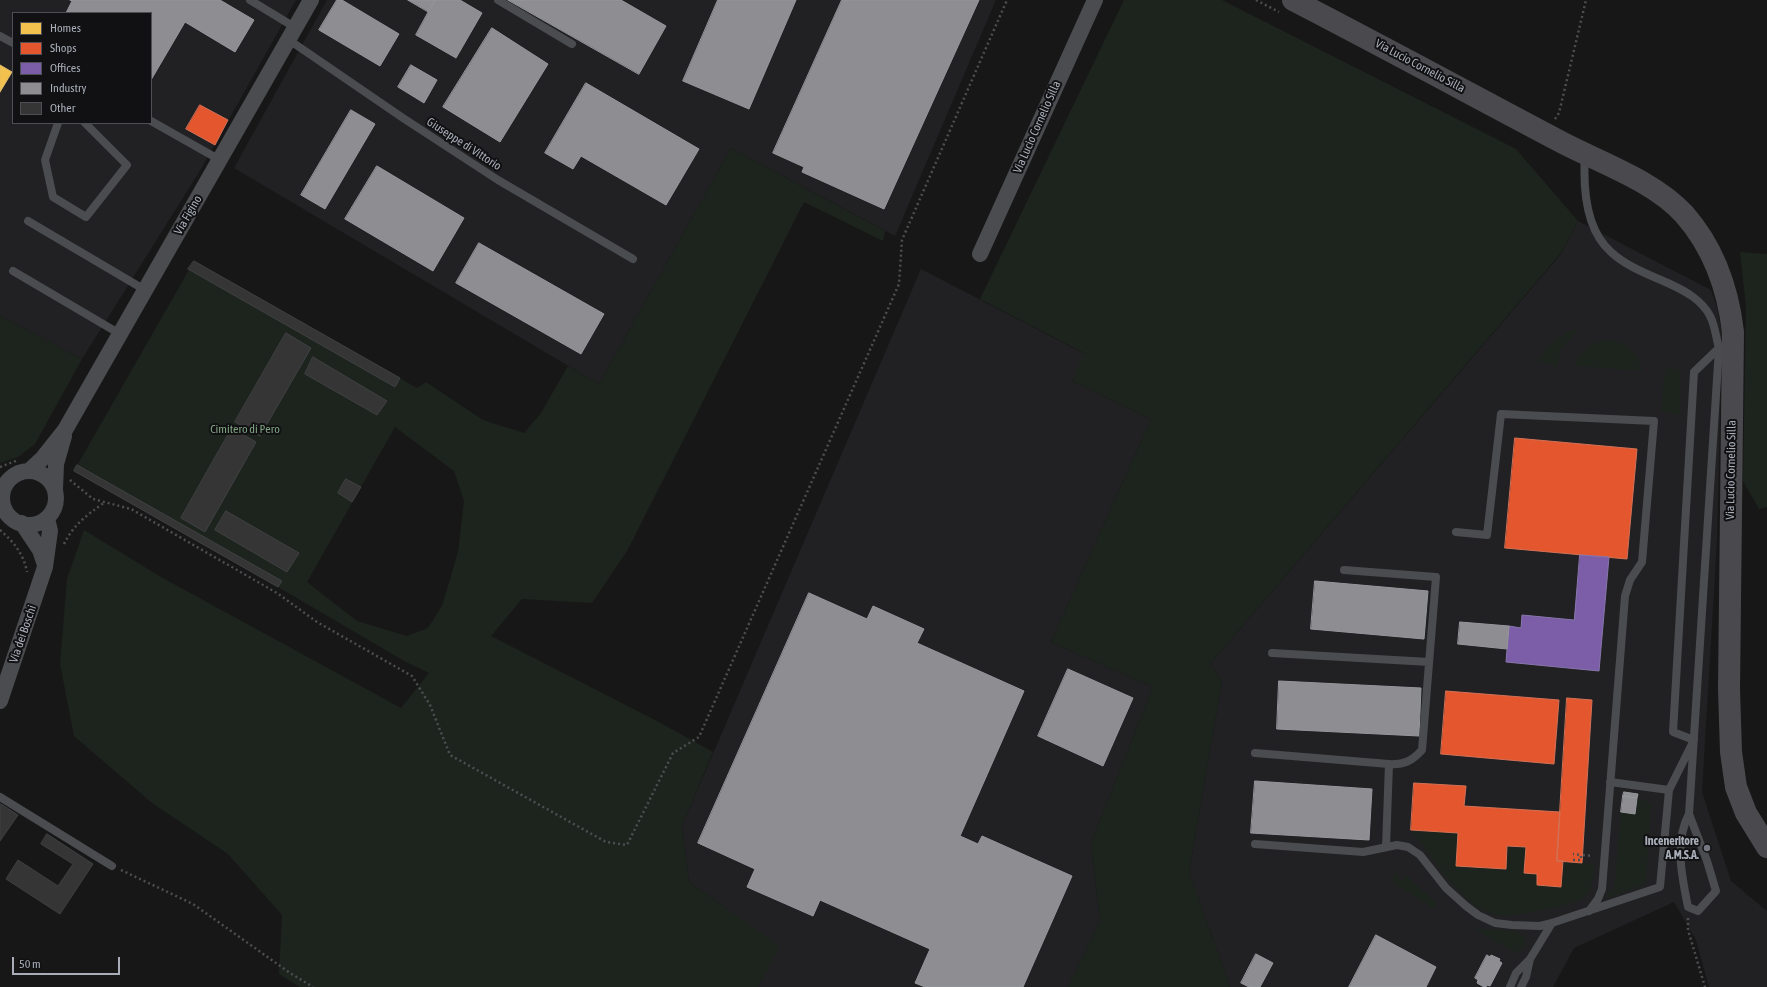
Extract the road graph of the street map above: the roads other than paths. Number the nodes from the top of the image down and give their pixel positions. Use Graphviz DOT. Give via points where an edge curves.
graph roads {
  1 [pos="250,0"];
  2 [pos="311,0"];
  3 [pos="498,0"];
  4 [pos="1094,0"];
  5 [pos="1293,0"];
  6 [pos="292,34"];
  7 [pos="0,36"];
  8 [pos="12,42"];
  9 [pos="572,44"];
  10 [pos="152,122"];
  11 [pos="58,124"];
  12 [pos="86,124"];
  13 [pos="1585,154"];
  14 [pos="220,160"];
  15 [pos="28,221"];
  16 [pos="980,254"];
  17 [pos="633,259"];
  18 [pos="13,271"];
  19 [pos="145,290"];
  20 [pos="120,334"];
  21 [pos="1719,348"];
  22 [pos="65,430"];
  23 [pos="23,473"];
  24 [pos="0,479"];
  25 [pos="55,489"];
  26 [pos="3,508"];
  27 [pos="47,518"];
  28 [pos="22,524"];
  29 [pos="1456,532"];
  30 [pos="45,567"];
  31 [pos="1344,570"];
  32 [pos="1272,653"];
  33 [pos="1429,662"];
  34 [pos="0,701"];
  35 [pos="1694,740"];
  36 [pos="1255,753"];
  37 [pos="1389,764"];
  38 [pos="1610,782"];
  39 [pos="1669,790"];
  40 [pos="0,797"];
  41 [pos="1689,814"];
  42 [pos="1255,844"];
  43 [pos="1386,847"];
  44 [pos="1767,847"];
  45 [pos="112,866"];
  46 [pos="1589,911"];
  47 [pos="1552,923"];
  48 [pos="1530,959"];
  49 [pos="1510,987"];
  50 [pos="1521,987"];
  1 -- 6 [label="lane, Giuseppe di Vittorio"];
  2 -- 6 [label="street, Via Figino"];
  3 -- 9 [label="lane"];
  4 -- 16 [label="street, Via Lucio Cornelio Silla"];
  5 -- 13 [label="street, Via Lucio Cornelio Silla"];
  6 -- 14 [label="street, Via Figino"];
  6 -- 17 [label="lane, Giuseppe di Vittorio" via="403,118 498,180"];
  7 -- 8 [label="lane"];
  10 -- 14 [label="lane"];
  11 -- 12 [label="lane" via="45,160 53,197 86,217 126,165"];
  13 -- 21 [label="lane, Via Lucio Cornelio Silla" via="1587,201 1592,222 1601,241 1626,263 1684,290 1697,300 1710,316"];
  13 -- 44 [label="street, Via Lucio Cornelio Silla" via="1646,184 1684,214 1710,252 1723,281 1730,306 1733,332 1729,689 1731,752 1736,788 1746,813"];
  14 -- 19 [label="street, Via Figino"];
  15 -- 19 [label="lane"];
  18 -- 20 [label="lane"];
  19 -- 20 [label="street, Via Figino"];
  20 -- 22 [label="street, Via Figino"];
  21 -- 35 [label="lane, Via Lucio Cornelio Silla"];
  21 -- 35 [label="lane" via="1694,372 1673,732"];
  22 -- 23 [label="street, Via Figino" via="42,459"];
  22 -- 25 [label="street, Via Figino" via="56,464"];
  23 -- 24 [label="street, Via Figino"];
  23 -- 25 [label="street" via="38,472 50,481"];
  23 -- 26 [label="street" via="9,481 4,489"];
  25 -- 27 [label="street" via="55,505"];
  26 -- 28 [label="street"];
  27 -- 28 [label="street" via="36,524"];
  27 -- 30 [label="street, Via dei Boschi" via="50,531"];
  28 -- 30 [label="street" via="40,550"];
  29 -- 38 [label="lane" via="1487,535 1501,414 1654,421 1642,562 1630,580 1625,596"];
  30 -- 34 [label="street, Via dei Boschi"];
  31 -- 33 [label="lane" via="1436,577"];
  32 -- 33 [label="lane"];
  33 -- 37 [label="lane" via="1422,750 1409,762"];
  35 -- 39 [label="lane"];
  35 -- 41 [label="lane, Via Lucio Cornelio Silla"];
  36 -- 37 [label="lane"];
  37 -- 43 [label="lane"];
  38 -- 39 [label="lane"];
  38 -- 46 [label="lane" via="1602,889"];
  39 -- 46 [label="lane" via="1660,886"];
  40 -- 45 [label="lane"];
  41 -- 41 [label="lane" via="1716,891 1698,911 1688,907 1681,873 1682,832"];
  42 -- 43 [label="lane" via="1362,852"];
  43 -- 47 [label="lane" via="1408,847 1420,855 1446,888 1466,906 1495,923 1540,926"];
  46 -- 47 [label="lane"];
  47 -- 48 [label="lane"];
  48 -- 49 [label="lane" via="1516,973"];
  48 -- 50 [label="lane"];
}
